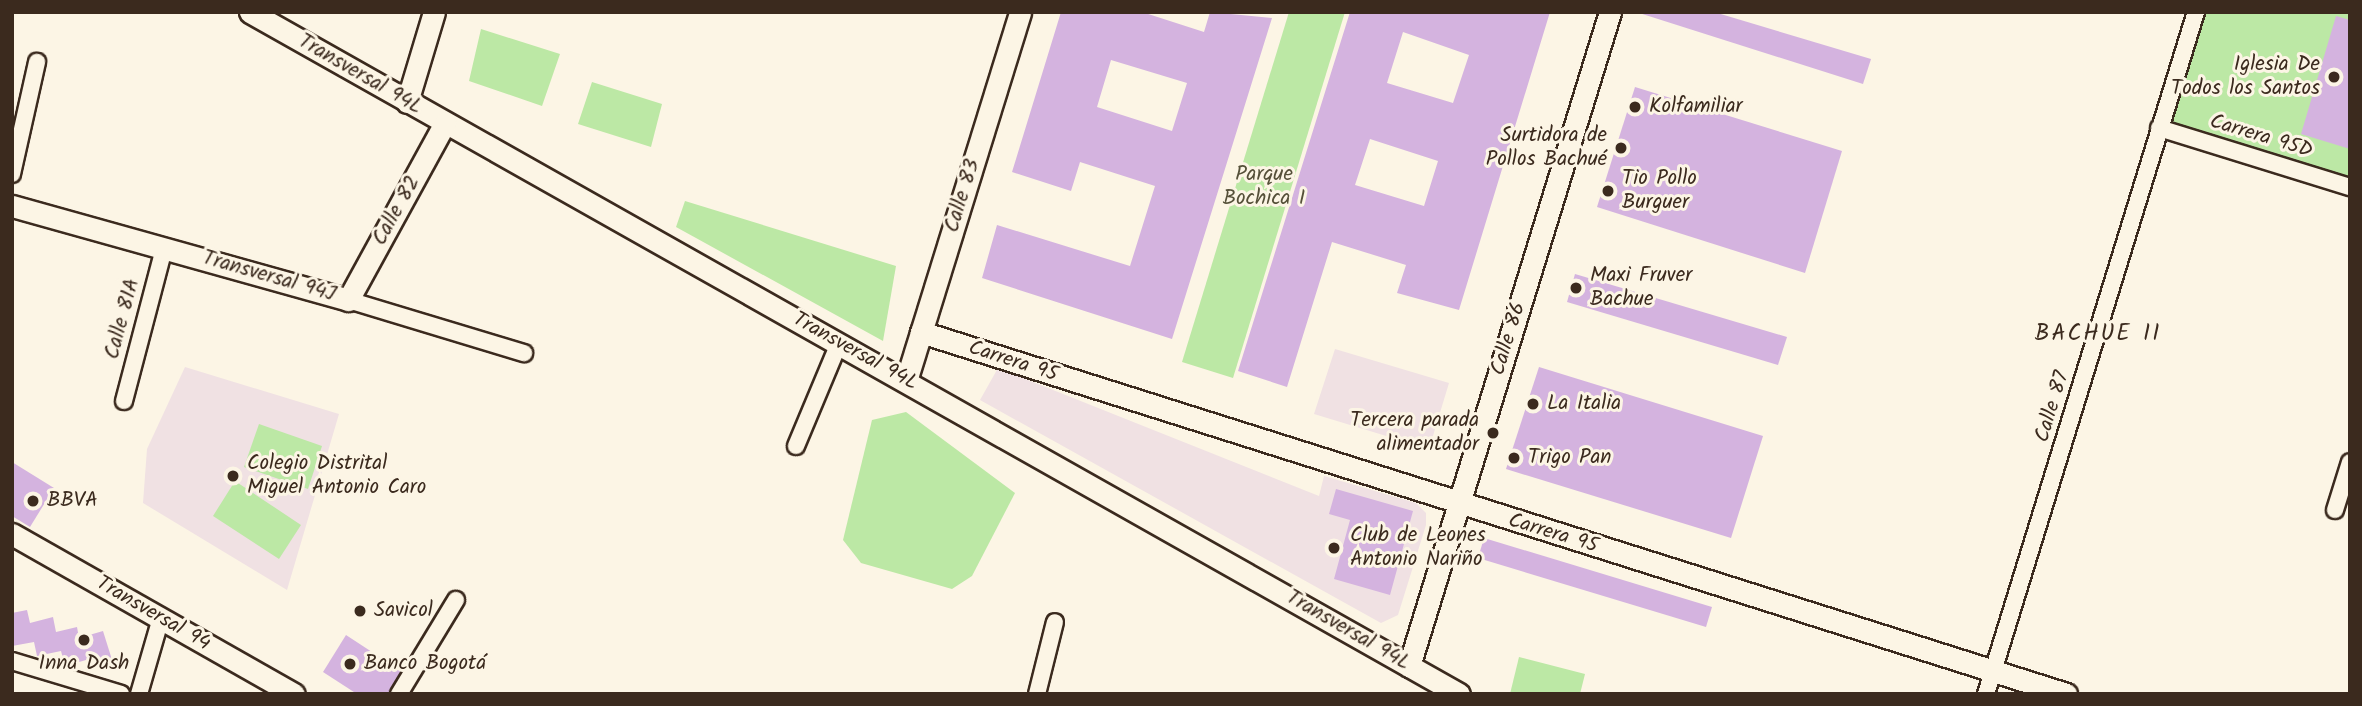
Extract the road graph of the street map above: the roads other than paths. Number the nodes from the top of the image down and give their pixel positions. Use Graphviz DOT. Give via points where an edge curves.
graph roads {
  1 [pos="250,12"];
  2 [pos="434,12"];
  3 [pos="1020,12"];
  4 [pos="1610,12"];
  5 [pos="2196,12"];
  6 [pos="37,62"];
  7 [pos="407,102"];
  8 [pos="445,123"];
  9 [pos="2159,128"];
  10 [pos="12,174"];
  11 [pos="2350,187"];
  12 [pos="12,206"];
  13 [pos="164,248"];
  14 [pos="348,300"];
  15 [pos="921,332"];
  16 [pos="839,343"];
  17 [pos="524,353"];
  18 [pos="906,380"];
  19 [pos="124,401"];
  20 [pos="796,446"];
  21 [pos="2350,462"];
  22 [pos="1458,506"];
  23 [pos="2335,510"];
  24 [pos="12,534"];
  25 [pos="456,600"];
  26 [pos="161,618"];
  27 [pos="1055,622"];
  28 [pos="12,661"];
  29 [pos="1409,666"];
  30 [pos="1993,671"];
  31 [pos="1436,688"];
  32 [pos="121,694"];
  33 [pos="139,694"];
  34 [pos="294,694"];
  35 [pos="399,694"];
  36 [pos="1037,694"];
  37 [pos="1459,694"];
  38 [pos="1986,694"];
  39 [pos="2066,694"];
  1 -- 7 [label="street, Transversal 94L"];
  2 -- 7 [label="street"];
  3 -- 15 [label="street, Calle 83"];
  4 -- 22 [label="street, Calle 86"];
  5 -- 9 [label="street, Calle 87"];
  6 -- 10 [label="street"];
  7 -- 8 [label="street, Transversal 94L"];
  8 -- 14 [label="street, Calle 82"];
  8 -- 16 [label="street, Transversal 94L"];
  9 -- 11 [label="street, Carrera 95D"];
  9 -- 30 [label="street, Calle 87"];
  12 -- 13 [label="street, Transversal 94J"];
  13 -- 14 [label="street, Transversal 94J"];
  13 -- 19 [label="street, Calle 81A"];
  14 -- 17 [label="street, Transversal 94J"];
  15 -- 18 [label="street, Calle 83"];
  15 -- 22 [label="street, Carrera 95"];
  16 -- 18 [label="street, Transversal 94L"];
  16 -- 20 [label="street"];
  18 -- 29 [label="street, Transversal 94L"];
  21 -- 23 [label="street"];
  22 -- 29 [label="street, Calle 86"];
  22 -- 30 [label="street, Carrera 95"];
  24 -- 26 [label="street, Transversal 94"];
  25 -- 35 [label="street"];
  26 -- 33 [label="street"];
  26 -- 34 [label="street, Transversal 94"];
  27 -- 36 [label="street"];
  28 -- 32 [label="street"];
  29 -- 31 [label="street, Transversal 94L"];
  30 -- 38 [label="street, Calle 87"];
  30 -- 39 [label="street, Carrera 95"];
  31 -- 37 [label="street, Transversal 94L"];
}
